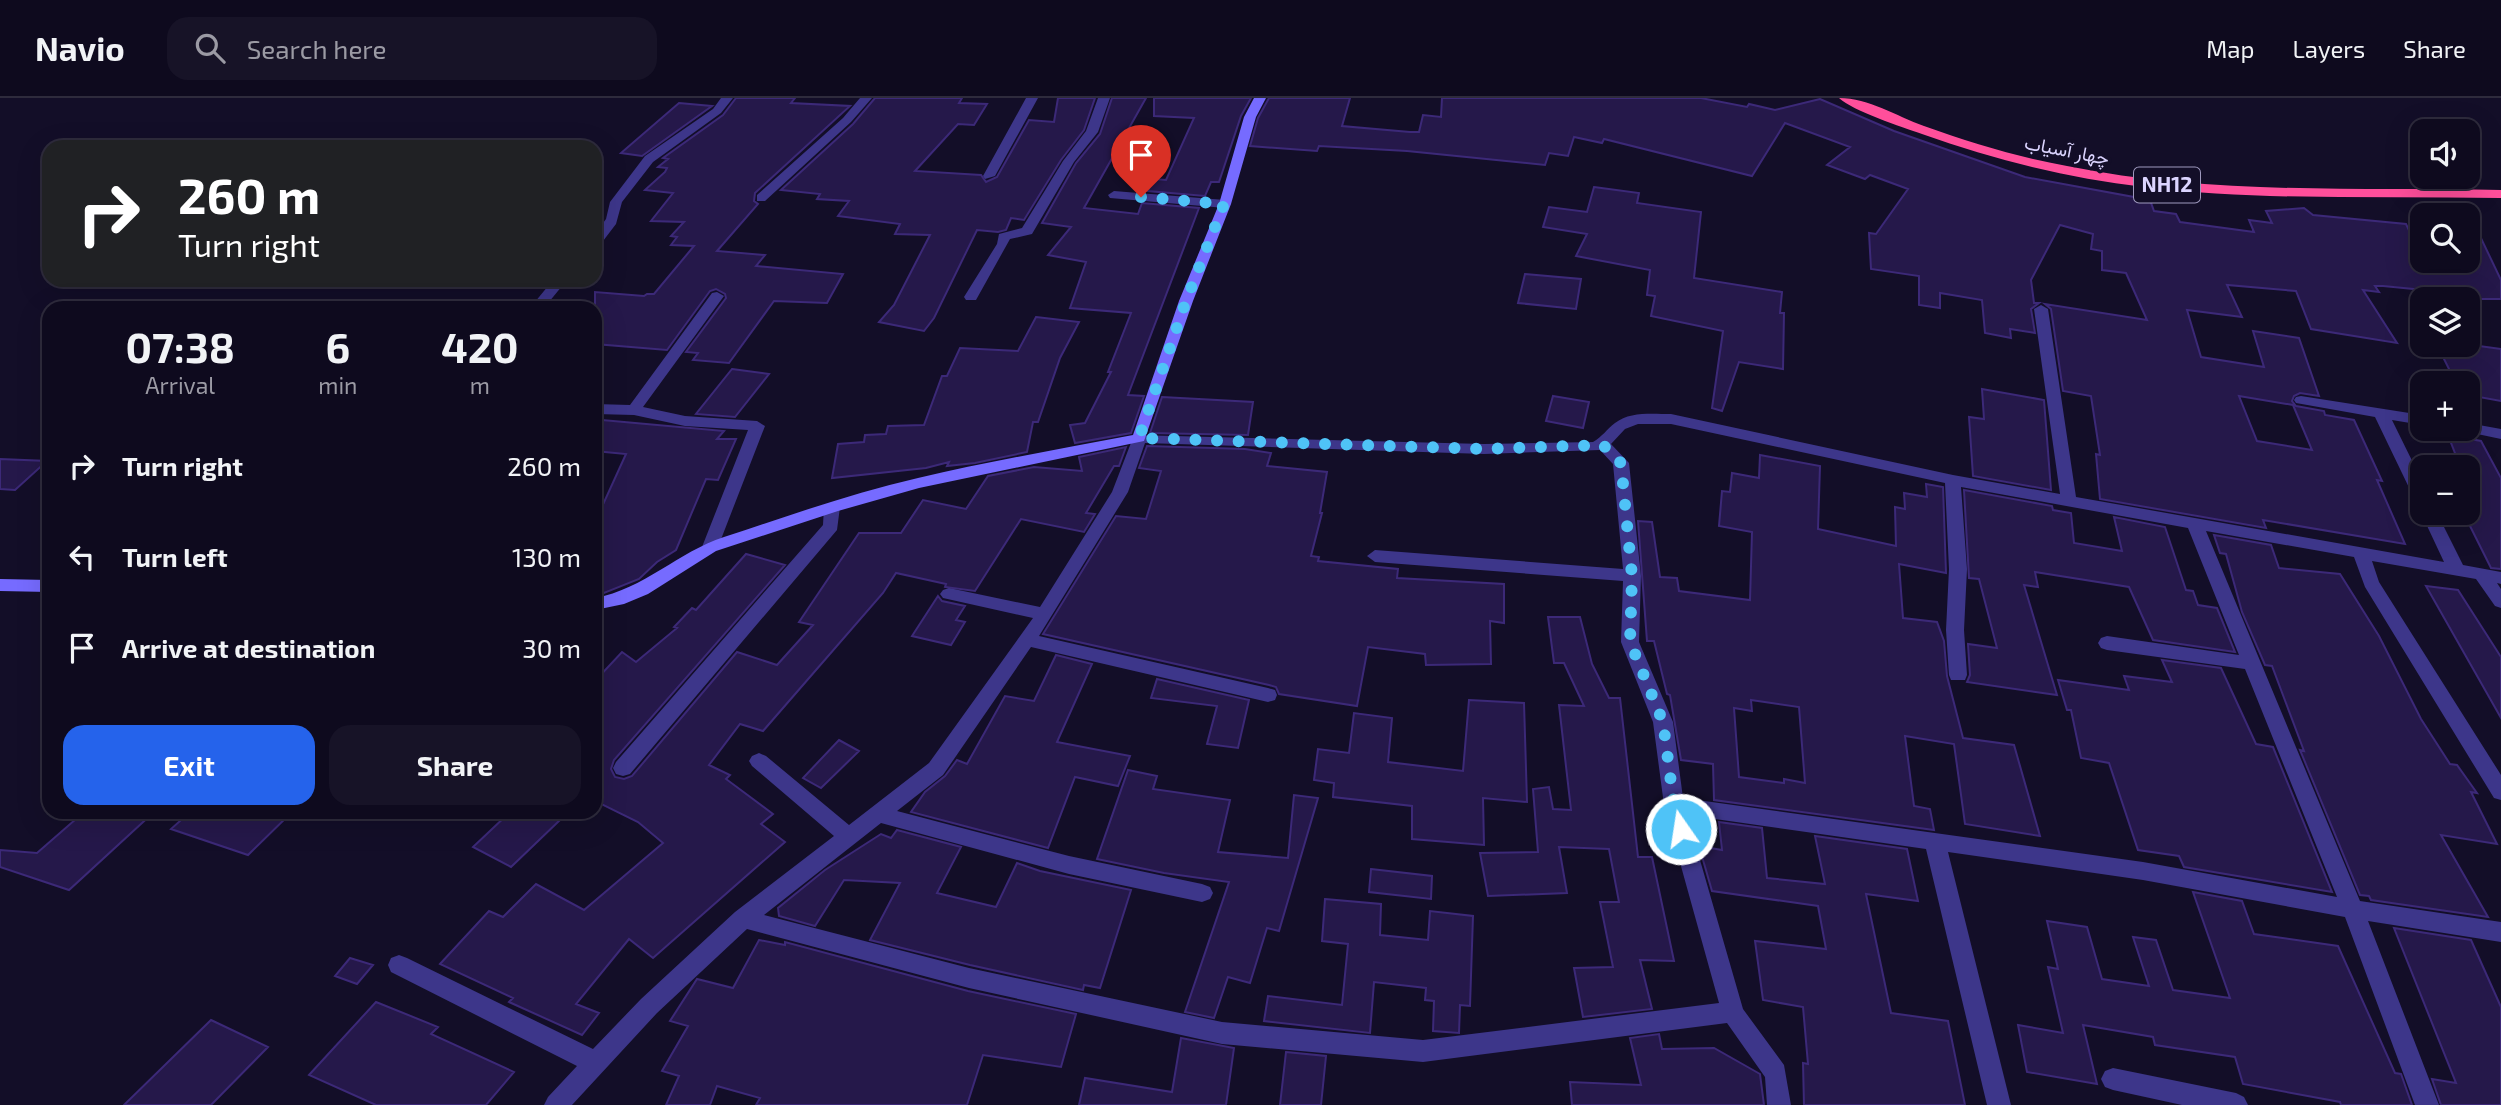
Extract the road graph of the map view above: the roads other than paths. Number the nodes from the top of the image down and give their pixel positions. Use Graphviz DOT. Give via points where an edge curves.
graph roads {
  1 [pos="727,98"];
  2 [pos="866,98"];
  3 [pos="1032,98"];
  4 [pos="1104,98"];
  5 [pos="1259,98"];
  6 [pos="1846,98"];
  7 [pos="989,176"];
  8 [pos="2501,194"];
  9 [pos="1114,195"];
  10 [pos="761,198"];
  11 [pos="1224,204"];
  12 [pos="602,235"];
  13 [pos="554,287"];
  14 [pos="717,296"];
  15 [pos="971,297"];
  16 [pos="543,301"];
  17 [pos="2041,309"];
  18 [pos="2301,400"];
  19 [pos="602,409"];
  20 [pos="634,410"];
  21 [pos="2381,413"];
  22 [pos="2410,418"];
  23 [pos="2480,430"];
  24 [pos="2501,433"];
  25 [pos="1139,438"];
  26 [pos="1603,445"];
  27 [pos="2410,473"];
  28 [pos="1953,480"];
  29 [pos="2068,502"];
  30 [pos="832,507"];
  31 [pos="2195,524"];
  32 [pos="2435,525"];
  33 [pos="710,547"];
  34 [pos="2361,554"];
  35 [pos="1375,556"];
  36 [pos="2456,569"];
  37 [pos="2482,575"];
  38 [pos="1632,576"];
  39 [pos="2501,578"];
  40 [pos="0,585"];
  41 [pos="42,586"];
  42 [pos="949,594"];
  43 [pos="2501,601"];
  44 [pos="602,603"];
  45 [pos="1045,614"];
  46 [pos="1026,639"];
  47 [pos="2107,643"];
  48 [pos="2252,663"];
  49 [pos="1958,675"];
  50 [pos="1268,695"];
  51 [pos="759,761"];
  52 [pos="623,768"];
  53 [pos="2501,792"];
  54 [pos="1674,805"];
  55 [pos="880,814"];
  56 [pos="847,835"];
  57 [pos="1935,843"];
  58 [pos="1202,893"];
  59 [pos="2353,909"];
  60 [pos="743,919"];
  61 [pos="2501,932"];
  62 [pos="399,965"];
  63 [pos="1733,1012"];
  64 [pos="596,1063"];
  65 [pos="2113,1079"];
  66 [pos="556,1105"];
  67 [pos="1779,1105"];
  68 [pos="1999,1105"];
  69 [pos="2236,1105"];
  70 [pos="2427,1105"];
  1 -- 12 [label="street" via="717,111 649,159 616,202 617,212"];
  2 -- 10 [label="street"];
  3 -- 7 [label="street"];
  4 -- 15 [label="street" via="1092,132 1027,231 1004,237"];
  5 -- 11 [label="street"];
  6 -- 8 [label="highway, چهار آسیاب / NH12" via="1931,135 2086,175 2206,187"];
  9 -- 11 [label="street"];
  11 -- 25 [label="street"];
  13 -- 16 [label="street"];
  14 -- 20 [label="street"];
  17 -- 29 [label="street"];
  18 -- 21 [label="street"];
  19 -- 20 [label="street"];
  20 -- 33 [label="street" via="685,421 757,426"];
  21 -- 22 [label="street"];
  21 -- 27 [label="street"];
  23 -- 24 [label="street"];
  25 -- 26 [label="street" via="1484,449"];
  25 -- 30 [label="street" via="931,480"];
  25 -- 45 [label="street" via="1120,492"];
  26 -- 28 [label="street" via="1621,425 1639,418 1671,419"];
  26 -- 38 [label="street" via="1621,463"];
  28 -- 29 [label="street"];
  28 -- 49 [label="street"];
  29 -- 31 [label="street"];
  30 -- 33 [label="street"];
  30 -- 52 [label="street" via="831,526"];
  31 -- 34 [label="street"];
  31 -- 48 [label="street"];
  32 -- 36 [label="street"];
  33 -- 44 [label="street" via="642,590"];
  34 -- 36 [label="street"];
  34 -- 53 [label="street" via="2371,583"];
  35 -- 38 [label="street"];
  36 -- 37 [label="street"];
  37 -- 39 [label="street"];
  37 -- 43 [label="street"];
  38 -- 54 [label="street" via="1630,642 1663,722"];
  40 -- 41 [label="street"];
  42 -- 45 [label="street"];
  45 -- 46 [label="street"];
  46 -- 50 [label="street"];
  46 -- 55 [label="street" via="936,769"];
  47 -- 48 [label="street"];
  48 -- 59 [label="street"];
  51 -- 56 [label="street"];
  54 -- 57 [label="street"];
  54 -- 63 [label="street"];
  55 -- 56 [label="street"];
  55 -- 58 [label="street" via="1069,865"];
  56 -- 60 [label="street"];
  57 -- 59 [label="street" via="2143,871"];
  57 -- 68 [label="street"];
  59 -- 61 [label="street"];
  59 -- 70 [label="street"];
  60 -- 63 [label="street" via="969,978 1222,1033 1423,1051"];
  60 -- 64 [label="street" via="649,1006"];
  62 -- 64 [label="street"];
  63 -- 67 [label="street" via="1776,1073"];
  64 -- 66 [label="street"];
  65 -- 69 [label="street"];
}
